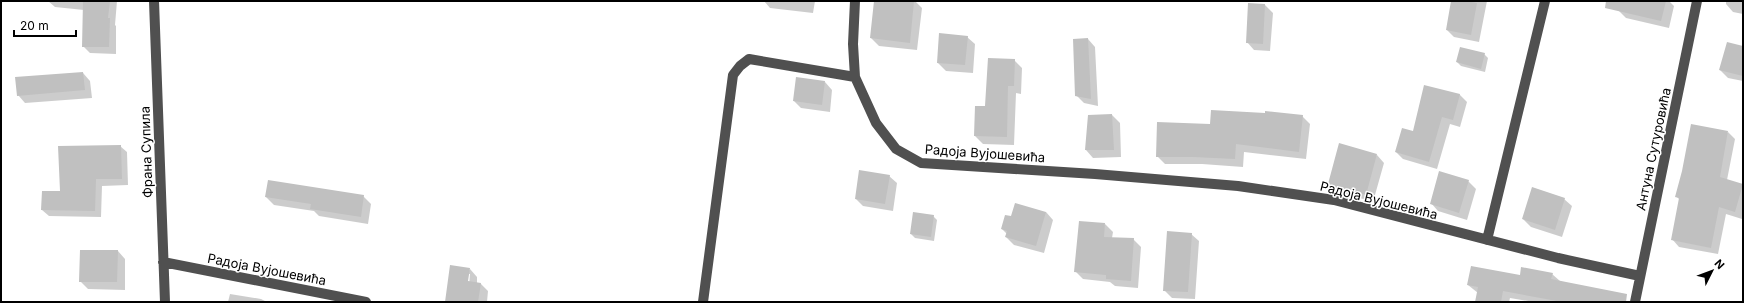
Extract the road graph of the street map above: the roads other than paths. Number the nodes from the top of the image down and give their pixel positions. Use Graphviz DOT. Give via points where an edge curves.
graph roads {
  1 [pos="154,1"];
  2 [pos="855,1"];
  3 [pos="1545,1"];
  4 [pos="1698,1"];
  5 [pos="855,77"];
  6 [pos="1487,240"];
  7 [pos="163,262"];
  8 [pos="1640,276"];
  9 [pos="165,302"];
  10 [pos="366,302"];
  11 [pos="703,302"];
  12 [pos="1635,302"];
  1 -- 7 [label="street, Франа Супила"];
  2 -- 5 [label="street"];
  3 -- 6 [label="street"];
  4 -- 8 [label="street, Антуна Сутуровића"];
  5 -- 6 [label="street, Радоја Вујошевића" via="876,123 892,144 921,163 1238,186 1334,200"];
  5 -- 11 [label="street" via="748,59 733,75"];
  6 -- 8 [label="street, Радоја Вујошевића"];
  7 -- 9 [label="street, Франа Супила"];
  7 -- 10 [label="street, Радоја Вујошевића"];
  8 -- 12 [label="street, Антуна Сутуровића"];
}
